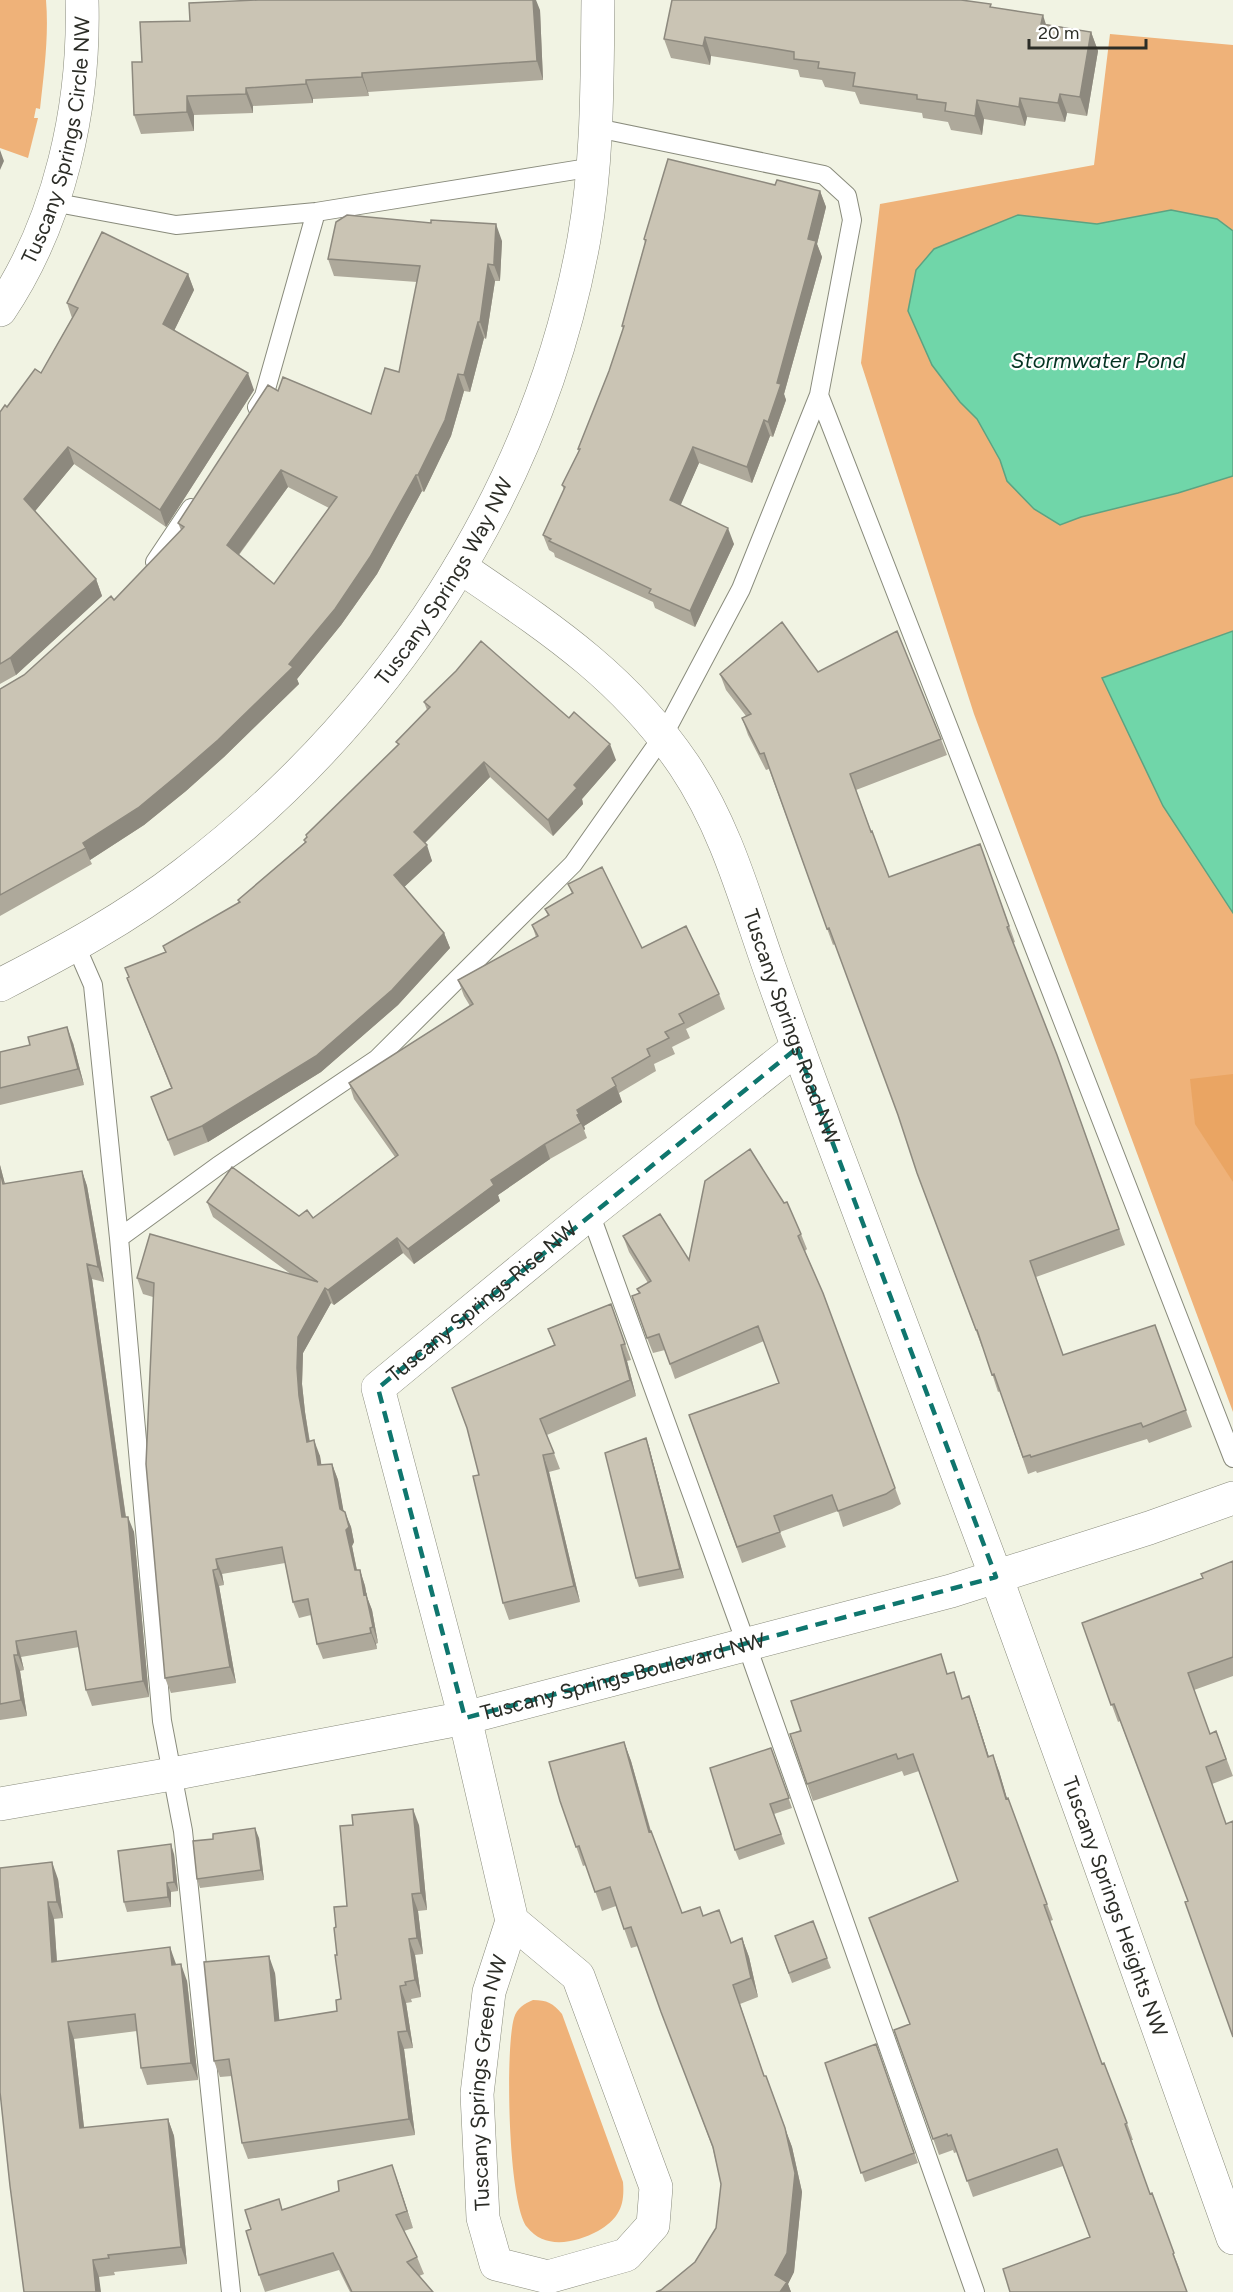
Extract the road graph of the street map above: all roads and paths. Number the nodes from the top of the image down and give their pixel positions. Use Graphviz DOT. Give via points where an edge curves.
graph roads {
  1 [pos="82,0"];
  2 [pos="598,0"];
  3 [pos="597,128"];
  4 [pos="594,166"];
  5 [pos="52,202"];
  6 [pos="316,212"];
  7 [pos="0,310"];
  8 [pos="819,395"];
  9 [pos="245,425"];
  10 [pos="202,492"];
  11 [pos="460,567"];
  12 [pos="141,575"];
  13 [pos="663,735"];
  14 [pos="76,946"];
  15 [pos="0,986"];
  16 [pos="798,1048"];
  17 [pos="590,1213"];
  18 [pos="119,1238"];
  19 [pos="1233,1458"];
  20 [pos="1233,1498"];
  21 [pos="996,1576"];
  22 [pos="747,1646"];
  23 [pos="465,1718"];
  24 [pos="172,1774"];
  25 [pos="0,1804"];
  26 [pos="512,1921"];
  27 [pos="1233,2238"];
  28 [pos="231,2292"];
  29 [pos="975,2292"];
  1 -- 5 [label="street, Tuscany Springs Circle NW" via="79,90"];
  2 -- 3 [label="street, Tuscany Springs Way NW"];
  3 -- 4 [label="street, Tuscany Springs Way NW"];
  3 -- 8 [label="lane" via="824,175 847,196 852,220"];
  4 -- 6 [label="lane"];
  4 -- 11 [label="street, Tuscany Springs Way NW" via="571,299 547,379 494,506"];
  5 -- 6 [label="lane" via="176,225"];
  5 -- 7 [label="street, Tuscany Springs Circle NW" via="31,253"];
  6 -- 9 [label="lane" via="264,396"];
  8 -- 13 [label="lane" via="741,589"];
  8 -- 19 [label="lane"];
  10 -- 12 [label="lane" via="158,560"];
  11 -- 13 [label="street, Tuscany Springs Road NW" via="560,635 632,699"];
  11 -- 14 [label="street, Tuscany Springs Way NW" via="377,686 279,794 182,876"];
  13 -- 16 [label="street, Tuscany Springs Road NW" via="706,801 724,837"];
  13 -- 18 [label="lane" via="573,864 377,1059"];
  14 -- 15 [label="street, Tuscany Springs Way NW"];
  14 -- 18 [label="lane" via="93,985"];
  16 -- 17 [label="street, Tuscany Springs Rise NW"];
  16 -- 21 [label="street, Tuscany Springs Road NW"];
  17 -- 22 [label="lane"];
  17 -- 23 [label="street, Tuscany Springs Rise NW" via="378,1388"];
  18 -- 24 [label="lane" via="162,1721"];
  20 -- 21 [label="street, Tuscany Springs Boulevard NW"];
  21 -- 22 [label="street, Tuscany Springs Boulevard NW"];
  21 -- 27 [label="street, Tuscany Springs Heights NW"];
  22 -- 23 [label="street, Tuscany Springs Boulevard NW"];
  22 -- 29 [label="lane"];
  23 -- 24 [label="street, Tuscany Springs Boulevard NW"];
  23 -- 26 [label="street"];
  24 -- 25 [label="street, Tuscany Springs Boulevard NW"];
  24 -- 28 [label="lane" via="183,1831"];
  26 -- 26 [label="street, Tuscany Springs Green NW" via="578,1976 656,2187 653,2224 626,2255 548,2277 496,2264 483,2218 477,2094 489,1992"];
}
